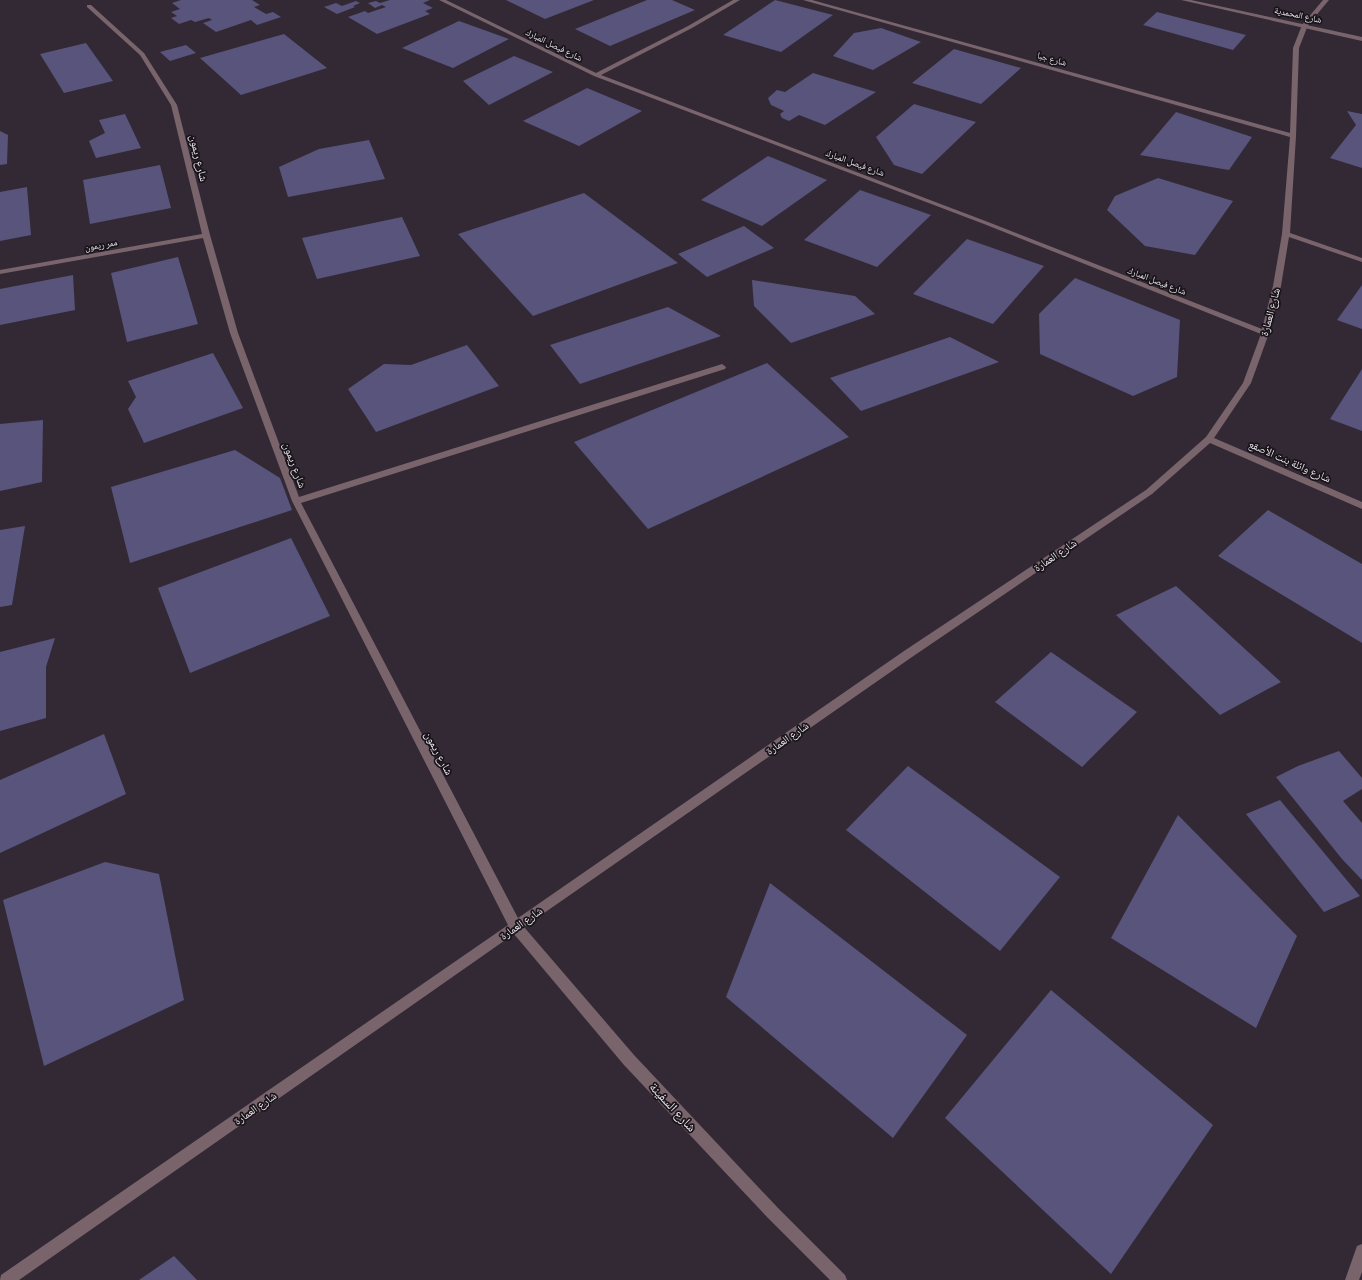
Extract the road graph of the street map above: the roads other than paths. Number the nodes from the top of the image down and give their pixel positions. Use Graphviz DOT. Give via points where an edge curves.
graph roads {
  1 [pos="442,0"];
  2 [pos="737,0"];
  3 [pos="806,0"];
  4 [pos="1184,0"];
  5 [pos="1326,0"];
  6 [pos="89,6"];
  7 [pos="1305,25"];
  8 [pos="1362,38"];
  9 [pos="596,75"];
  10 [pos="1293,136"];
  11 [pos="1286,234"];
  12 [pos="206,235"];
  13 [pos="1362,260"];
  14 [pos="0,272"];
  15 [pos="1265,333"];
  16 [pos="722,367"];
  17 [pos="1209,439"];
  18 [pos="296,501"];
  19 [pos="1362,506"];
  20 [pos="516,927"];
  21 [pos="1362,1251"];
  22 [pos="6,1280"];
  23 [pos="840,1280"];
  24 [pos="1352,1280"];
  1 -- 9 [label="street, شارع فيصل المبارك"];
  2 -- 9 [label="street"];
  3 -- 10 [label="street, شارع جبا"];
  4 -- 7 [label="street, شارع المحمدية"];
  5 -- 7 [label="street, شارع العمارة"];
  6 -- 12 [label="street, شارع ريمون" via="142,54 174,105"];
  7 -- 8 [label="street, شارع المحمدية"];
  7 -- 10 [label="street, شارع العمارة" via="1296,48"];
  9 -- 15 [label="street, شارع فيصل المبارك" via="958,212"];
  10 -- 11 [label="street, شارع العمارة"];
  11 -- 13 [label="street"];
  11 -- 15 [label="street, شارع العمارة"];
  12 -- 14 [label="street, ممر ريمون"];
  12 -- 18 [label="street, شارع ريمون" via="234,333"];
  15 -- 17 [label="street, شارع العمارة" via="1247,383"];
  16 -- 18 [label="street"];
  17 -- 19 [label="street, شارع وائلة بنت الأصقع"];
  17 -- 20 [label="street, شارع العمارة" via="1149,492 908,654"];
  18 -- 20 [label="street, شارع ريمون"];
  20 -- 22 [label="street, شارع العمارة"];
  20 -- 23 [label="street, شارع السفينة" via="629,1060"];
  21 -- 24 [label="street"];
}
